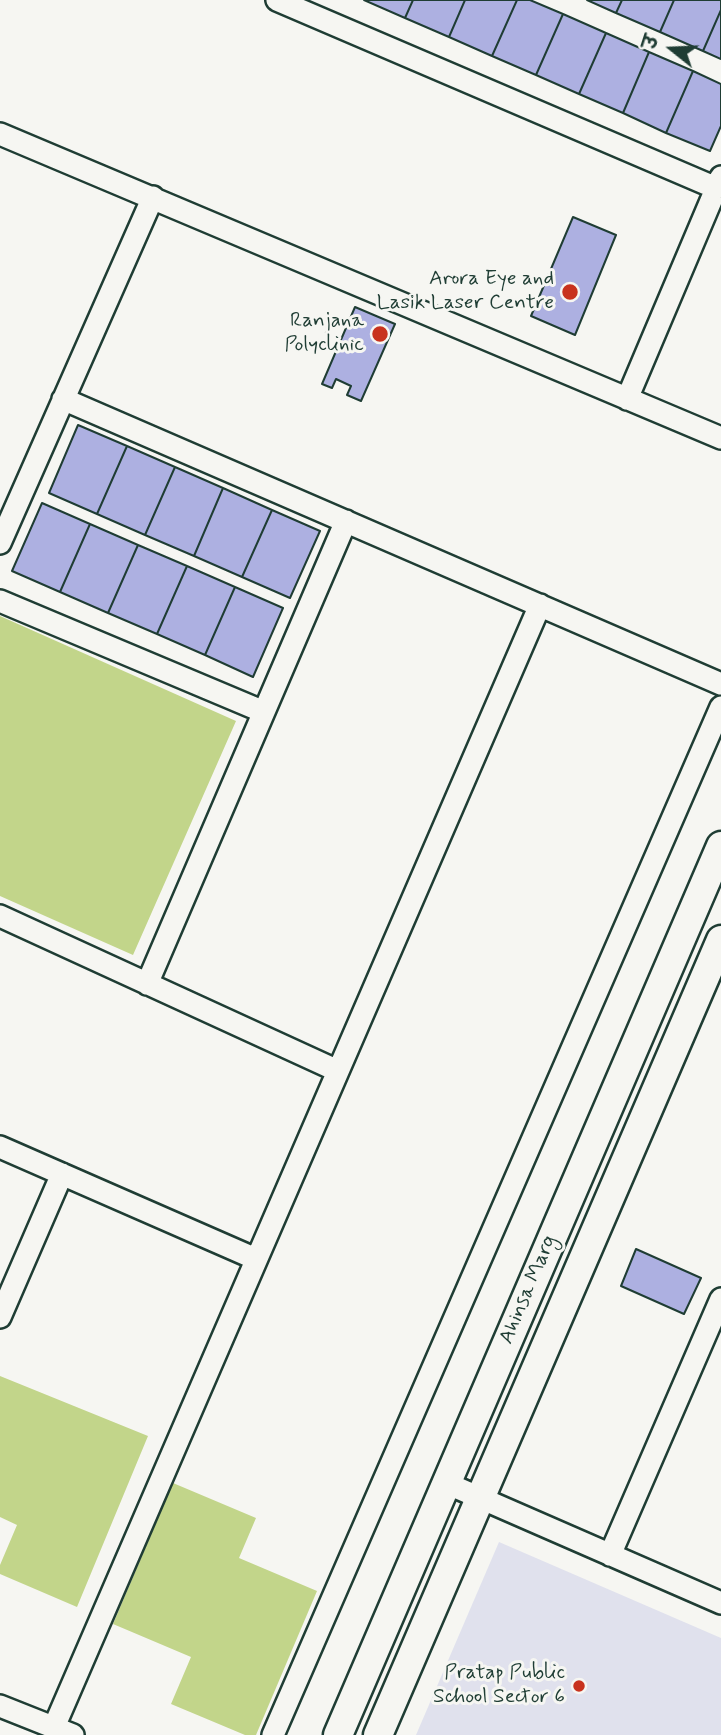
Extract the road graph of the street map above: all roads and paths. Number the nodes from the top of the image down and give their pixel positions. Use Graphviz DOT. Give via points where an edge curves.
graph roads {
  1 [pos="277,0"];
  2 [pos="0,134"];
  3 [pos="719,183"];
  4 [pos="153,197"];
  5 [pos="63,399"];
  6 [pos="627,399"];
  7 [pos="721,439"];
  8 [pos="346,522"];
  9 [pos="0,543"];
  10 [pos="0,601"];
  11 [pos="540,605"];
  12 [pos="721,684"];
  13 [pos="721,707"];
  14 [pos="264,712"];
  15 [pos="721,846"];
  16 [pos="0,916"];
  17 [pos="721,940"];
  18 [pos="147,984"];
  19 [pos="338,1071"];
  20 [pos="0,1147"];
  21 [pos="62,1174"];
  22 [pos="256,1259"];
  23 [pos="721,1299"];
  24 [pos="0,1317"];
  25 [pos="446,1483"];
  26 [pos="480,1498"];
  27 [pos="610,1555"];
  28 [pos="721,1603"];
  29 [pos="0,1706"];
  30 [pos="63,1731"];
  31 [pos="274,1735"];
  32 [pos="338,1735"];
  33 [pos="378,1735"];
  1 -- 3 [label="street"];
  2 -- 4 [label="street"];
  3 -- 6 [label="street"];
  4 -- 5 [label="street"];
  4 -- 6 [label="street"];
  5 -- 8 [label="street"];
  5 -- 9 [label="street"];
  6 -- 7 [label="street"];
  8 -- 11 [label="street"];
  8 -- 14 [label="street"];
  10 -- 14 [label="street"];
  11 -- 12 [label="street"];
  11 -- 19 [label="street"];
  13 -- 31 [label="street"];
  14 -- 18 [label="street"];
  15 -- 25 [label="street, Ahinsa Marg"];
  16 -- 18 [label="street"];
  17 -- 26 [label="street, Ahinsa Marg"];
  18 -- 19 [label="street"];
  19 -- 22 [label="street"];
  20 -- 21 [label="street"];
  21 -- 22 [label="street"];
  21 -- 24 [label="street"];
  22 -- 30 [label="street"];
  23 -- 27 [label="street"];
  25 -- 26 [label="street"];
  25 -- 32 [label="street, Ahinsa Marg"];
  26 -- 27 [label="street"];
  26 -- 33 [label="street, Ahinsa Marg"];
  27 -- 28 [label="street"];
  29 -- 30 [label="street"];
}
